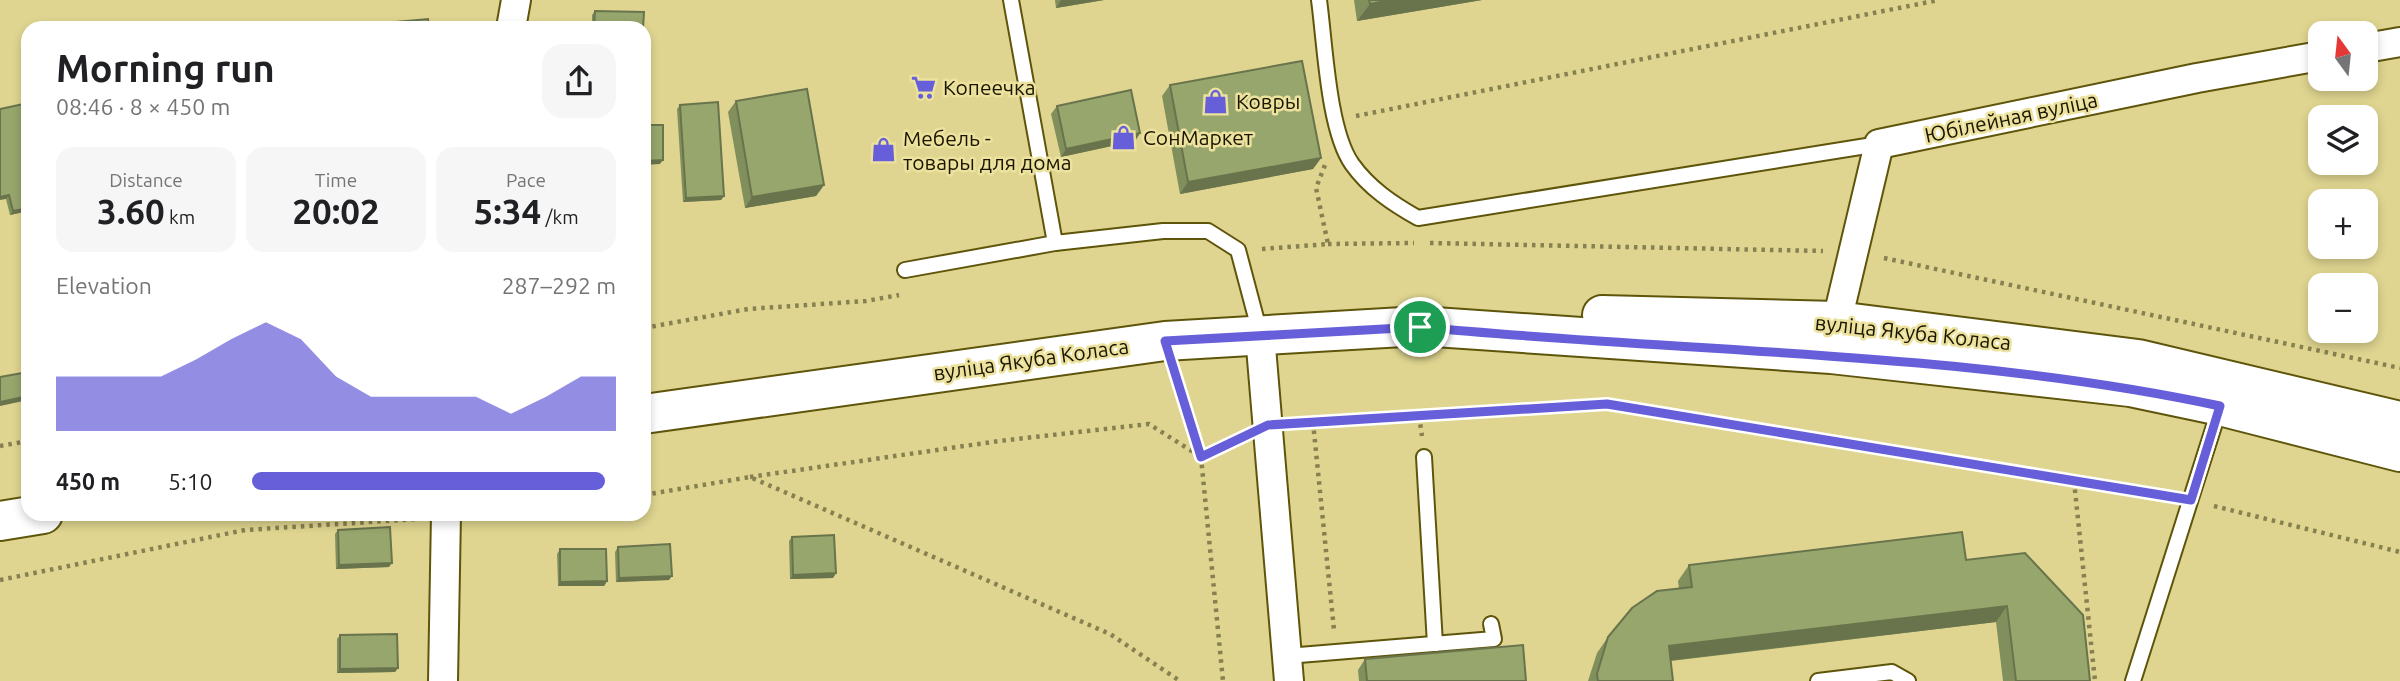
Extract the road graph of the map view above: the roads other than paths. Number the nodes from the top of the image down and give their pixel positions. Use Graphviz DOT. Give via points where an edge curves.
graph roads {
  1 [pos="516,0"];
  2 [pos="1011,0"];
  3 [pos="1319,0"];
  4 [pos="512,21"];
  5 [pos="2400,41"];
  6 [pos="2378,46"];
  7 [pos="2308,58"];
  8 [pos="1879,144"];
  9 [pos="1055,243"];
  10 [pos="905,270"];
  11 [pos="1838,321"];
  12 [pos="1420,327"];
  13 [pos="1260,335"];
  14 [pos="2220,406"];
  15 [pos="651,413"];
  16 [pos="2400,421"];
  17 [pos="2400,452"];
  18 [pos="1424,457"];
  19 [pos="21,518"];
  20 [pos="0,521"];
  21 [pos="446,521"];
  22 [pos="1491,624"];
  23 [pos="1435,644"];
  24 [pos="1288,669"];
  25 [pos="443,681"];
  26 [pos="1818,681"];
  27 [pos="1908,681"];
  28 [pos="2133,681"];
  1 -- 4 [label="street"];
  2 -- 9 [label="lane"];
  3 -- 8 [label="lane" via="1335,120 1351,162 1388,201 1418,218"];
  5 -- 6 [label="street"];
  7 -- 8 [label="street, Юбілейная вуліца"];
  8 -- 11 [label="street"];
  9 -- 10 [label="lane"];
  9 -- 13 [label="lane" via="1208,231 1238,250"];
  11 -- 12 [label="main road, вуліца Якуба Коласа" via="1487,312"];
  11 -- 16 [label="main road, вуліца Якуба Коласа" via="2138,359"];
  12 -- 13 [label="main road, вуліца Якуба Коласа"];
  12 -- 14 [label="main road, вуліца Якуба Коласа" via="1831,354 2130,387"];
  13 -- 15 [label="main road, вуліца Якуба Коласа" via="1165,341"];
  13 -- 24 [label="street"];
  14 -- 17 [label="main road, вуліца Якуба Коласа"];
  14 -- 28 [label="lane"];
  18 -- 23 [label="lane"];
  19 -- 20 [label="main road"];
  21 -- 25 [label="street"];
  22 -- 23 [label="lane" via="1494,639"];
  23 -- 24 [label="lane" via="1336,652"];
  26 -- 27 [label="lane" via="1892,672"];
}
